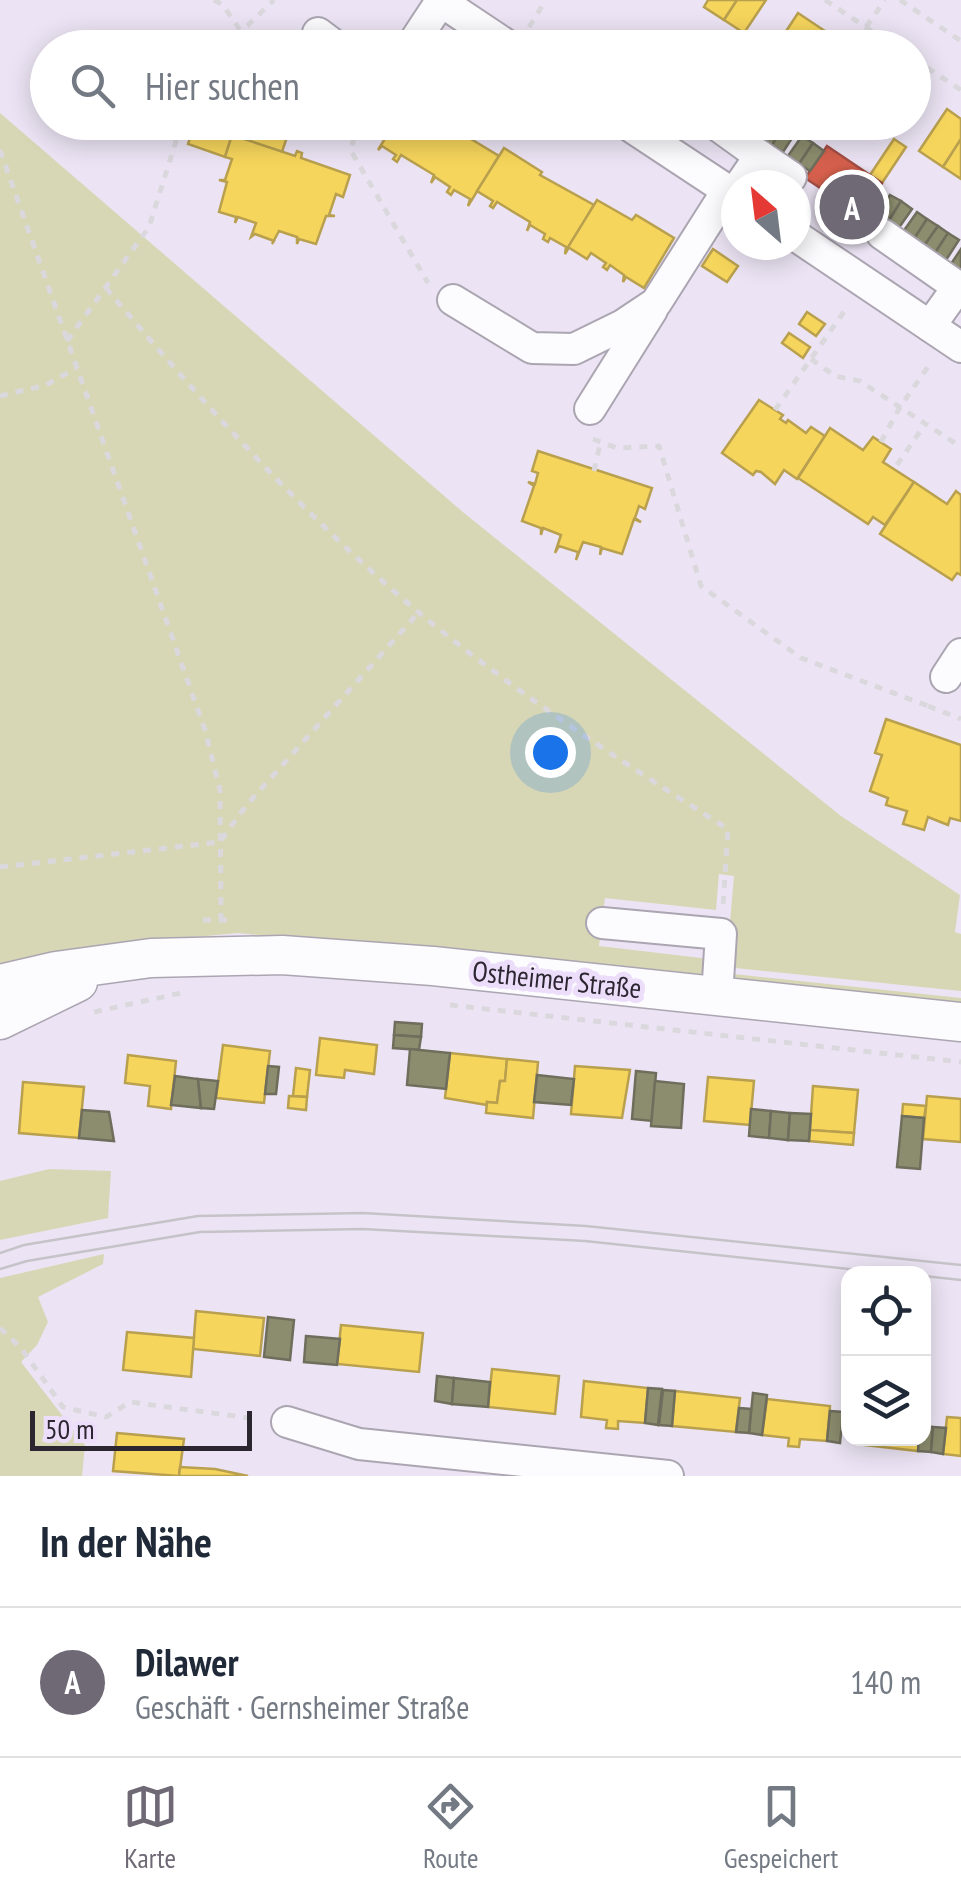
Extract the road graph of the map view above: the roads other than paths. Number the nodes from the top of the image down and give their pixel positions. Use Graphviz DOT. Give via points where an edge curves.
graph roads {
  1 [pos="440,1"];
  2 [pos="421,30"];
  3 [pos="483,30"];
  4 [pos="652,140"];
  5 [pos="738,140"];
  6 [pos="760,156"];
  7 [pos="750,170"];
  8 [pos="780,170"];
  9 [pos="721,184"];
  10 [pos="721,210"];
  11 [pos="882,234"];
  12 [pos="811,246"];
  13 [pos="959,288"];
  14 [pos="453,300"];
  15 [pos="656,303"];
  16 [pos="946,337"];
  17 [pos="590,409"];
  18 [pos="602,922"];
  19 [pos="152,958"];
  20 [pos="0,984"];
  21 [pos="717,996"];
  22 [pos="0,1020"];
  23 [pos="961,1022"];
  24 [pos="287,1422"];
  25 [pos="433,1463"];
  26 [pos="668,1476"];
  1 -- 2 [label="street"];
  1 -- 3 [label="street"];
  4 -- 9 [label="street"];
  5 -- 6 [label="street"];
  6 -- 7 [label="street"];
  6 -- 8 [label="street"];
  10 -- 15 [label="street"];
  11 -- 13 [label="street"];
  12 -- 16 [label="street"];
  13 -- 16 [label="street"];
  14 -- 15 [label="street" via="532,348 574,349"];
  15 -- 17 [label="street"];
  18 -- 21 [label="street" via="721,934"];
  19 -- 20 [label="main road, Ostheimer Straße"];
  19 -- 21 [label="main road, Ostheimer Straße" via="433,966"];
  19 -- 22 [label="main road, Ostheimer Straße" via="74,984"];
  21 -- 23 [label="main road, Ostheimer Straße"];
  24 -- 25 [label="street"];
  25 -- 26 [label="street"];
}
